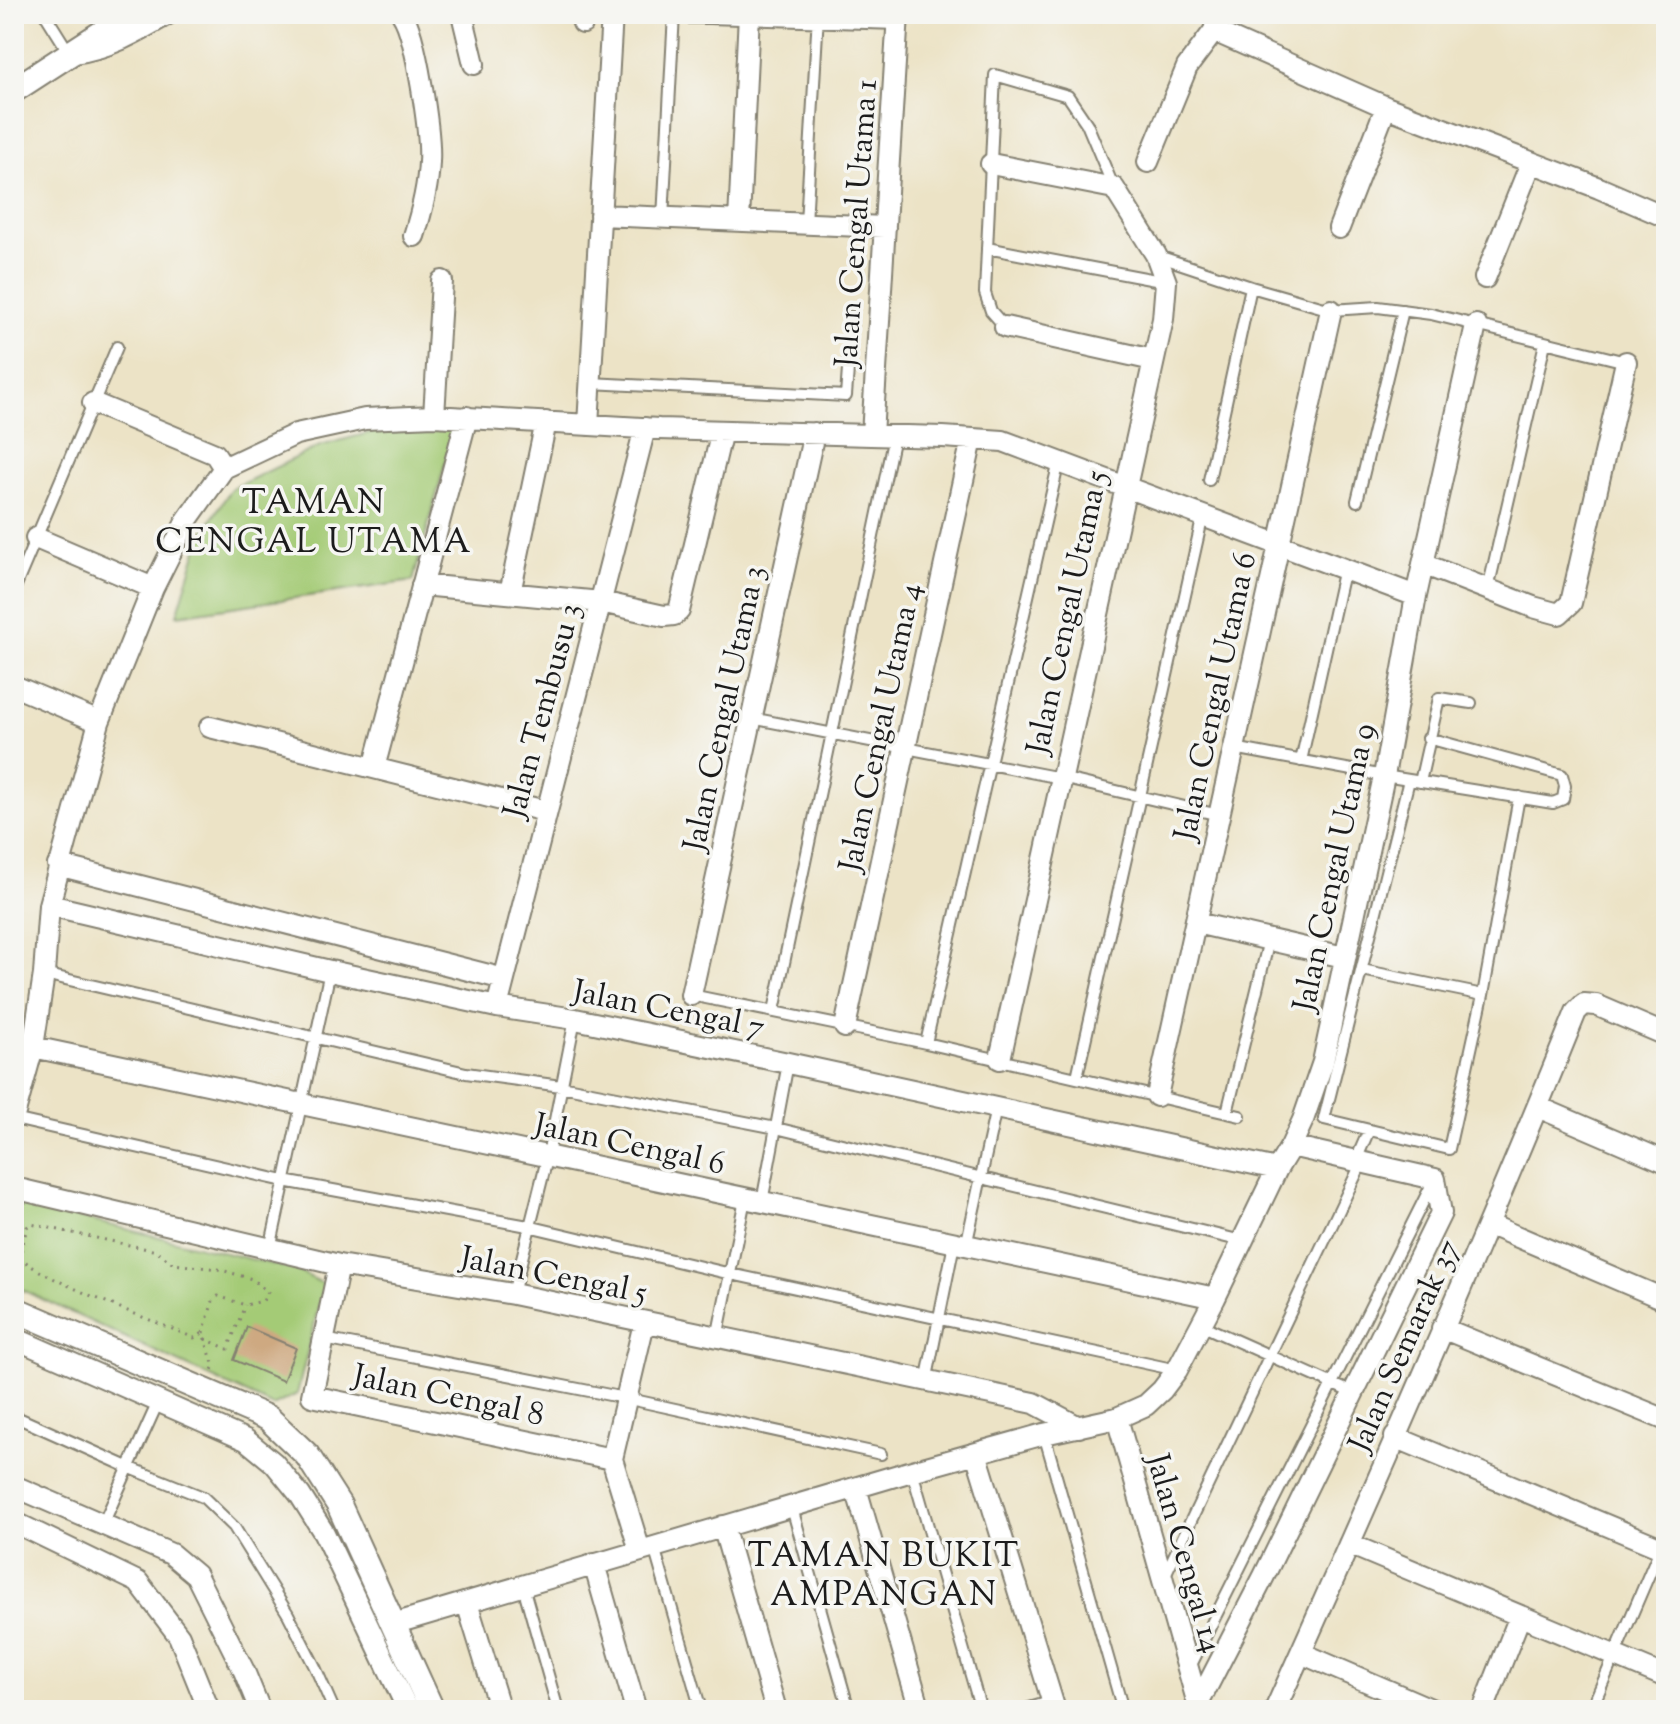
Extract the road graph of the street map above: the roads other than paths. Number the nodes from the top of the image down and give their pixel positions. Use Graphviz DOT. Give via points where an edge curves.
graph roads {
  1 [pos="45,14"];
  2 [pos="131,14"];
  3 [pos="168,14"];
  4 [pos="402,14"];
  5 [pos="462,14"];
  6 [pos="612,14"];
  7 [pos="674,15"];
  8 [pos="749,16"];
  9 [pos="818,18"];
  10 [pos="898,19"];
  11 [pos="1216,22"];
  12 [pos="70,54"];
  13 [pos="474,64"];
  14 [pos="14,90"];
  15 [pos="1386,107"];
  16 [pos="1148,162"];
  17 [pos="1531,163"];
  18 [pos="991,164"];
  19 [pos="1114,188"];
  20 [pos="600,215"];
  21 [pos="1666,217"];
  22 [pos="663,218"];
  23 [pos="739,221"];
  24 [pos="806,223"];
  25 [pos="885,227"];
  26 [pos="1339,228"];
  27 [pos="414,236"];
  28 [pos="987,248"];
  29 [pos="1156,255"];
  30 [pos="1485,278"];
  31 [pos="442,281"];
  32 [pos="1166,282"];
  33 [pos="1251,287"];
  34 [pos="1331,310"];
  35 [pos="1403,310"];
  36 [pos="852,316"];
  37 [pos="1476,325"];
  38 [pos="1005,327"];
  39 [pos="1545,343"];
  40 [pos="117,347"];
  41 [pos="1153,360"];
  42 [pos="1626,362"];
  43 [pos="590,383"];
  44 [pos="93,403"];
  45 [pos="434,416"];
  46 [pos="467,417"];
  47 [pos="546,422"];
  48 [pos="588,425"];
  49 [pos="645,428"];
  50 [pos="722,431"];
  51 [pos="814,433"];
  52 [pos="872,435"];
  53 [pos="894,436"];
  54 [pos="972,439"];
  55 [pos="1059,461"];
  56 [pos="224,468"];
  57 [pos="1209,480"];
  58 [pos="1125,485"];
  59 [pos="1357,501"];
  60 [pos="1203,515"];
  61 [pos="36,538"];
  62 [pos="1279,544"];
  63 [pos="1423,564"];
  64 [pos="1344,568"];
  65 [pos="422,585"];
  66 [pos="153,588"];
  67 [pos="1488,589"];
  68 [pos="14,590"];
  69 [pos="510,593"];
  70 [pos="1416,596"];
  71 [pos="601,602"];
  72 [pos="14,686"];
  73 [pos="1471,703"];
  74 [pos="751,718"];
  75 [pos="99,722"];
  76 [pos="210,727"];
  77 [pos="832,733"];
  78 [pos="1428,738"];
  79 [pos="905,747"];
  80 [pos="1234,748"];
  81 [pos="1301,761"];
  82 [pos="990,764"];
  83 [pos="374,768"];
  84 [pos="1384,776"];
  85 [pos="1061,778"];
  86 [pos="1414,781"];
  87 [pos="1139,797"];
  88 [pos="1519,797"];
  89 [pos="545,811"];
  90 [pos="1219,815"];
  91 [pos="58,865"];
  92 [pos="49,905"];
  93 [pos="1196,923"];
  94 [pos="1269,938"];
  95 [pos="1344,957"];
  96 [pos="1362,970"];
  97 [pos="330,971"];
  98 [pos="44,974"];
  99 [pos="504,979"];
  100 [pos="691,995"];
  101 [pos="1483,995"];
  102 [pos="497,1007"];
  103 [pos="774,1011"];
  104 [pos="575,1019"];
  105 [pos="845,1027"];
  106 [pos="1666,1035"];
  107 [pos="316,1038"];
  108 [pos="926,1043"];
  109 [pos="33,1047"];
  110 [pos="1000,1059"];
  111 [pos="788,1063"];
  112 [pos="1077,1077"];
  113 [pos="561,1086"];
  114 [pos="1157,1096"];
  115 [pos="301,1106"];
  116 [pos="1538,1107"];
  117 [pos="996,1108"];
  118 [pos="1227,1113"];
  119 [pos="1240,1116"];
  120 [pos="14,1117"];
  121 [pos="776,1128"];
  122 [pos="1369,1130"];
  123 [pos="1291,1146"];
  124 [pos="548,1155"];
  125 [pos="1359,1161"];
  126 [pos="1666,1162"];
  127 [pos="1277,1169"];
  128 [pos="982,1178"];
  129 [pos="1435,1179"];
  130 [pos="284,1181"];
  131 [pos="14,1188"];
  132 [pos="754,1200"];
  133 [pos="1490,1225"];
  134 [pos="528,1226"];
  135 [pos="1242,1241"];
  136 [pos="960,1245"];
  137 [pos="270,1249"];
  138 [pos="339,1265"];
  139 [pos="731,1274"];
  140 [pos="513,1294"];
  141 [pos="1215,1298"];
  142 [pos="1666,1300"];
  143 [pos="14,1309"];
  144 [pos="939,1318"];
  145 [pos="644,1323"];
  146 [pos="1201,1325"];
  147 [pos="1442,1328"];
  148 [pos="14,1338"];
  149 [pos="717,1338"];
  150 [pos="324,1339"];
  151 [pos="1270,1355"];
  152 [pos="1177,1370"];
  153 [pos="926,1382"];
  154 [pos="1332,1384"];
  155 [pos="1353,1393"];
  156 [pos="625,1398"];
  157 [pos="159,1400"];
  158 [pos="14,1416"];
  159 [pos="1117,1418"];
  160 [pos="1666,1420"];
  161 [pos="1079,1427"];
  162 [pos="1044,1434"];
  163 [pos="1395,1437"];
  164 [pos="976,1453"];
  165 [pos="881,1454"];
  166 [pos="612,1459"];
  167 [pos="128,1467"];
  168 [pos="912,1471"];
  169 [pos="14,1486"];
  170 [pos="856,1488"];
  171 [pos="792,1508"];
  172 [pos="14,1522"];
  173 [pos="103,1524"];
  174 [pos="723,1526"];
  175 [pos="1349,1544"];
  176 [pos="1664,1544"];
  177 [pos="647,1548"];
  178 [pos="594,1564"];
  179 [pos="1162,1580"];
  180 [pos="523,1586"];
  181 [pos="467,1603"];
  182 [pos="1520,1616"];
  183 [pos="393,1624"];
  184 [pos="1301,1653"];
  185 [pos="1615,1656"];
  186 [pos="1188,1670"];
  187 [pos="1666,1677"];
  188 [pos="1054,1706"];
  189 [pos="1196,1707"];
  190 [pos="209,1710"];
  191 [pos="260,1710"];
  192 [pos="334,1710"];
  193 [pos="408,1710"];
  194 [pos="432,1710"];
  195 [pos="500,1710"];
  196 [pos="558,1710"];
  197 [pos="636,1710"];
  198 [pos="701,1710"];
  199 [pos="776,1710"];
  200 [pos="849,1710"];
  201 [pos="920,1710"];
  202 [pos="981,1710"];
  203 [pos="1023,1710"];
  204 [pos="1123,1710"];
  205 [pos="1275,1710"];
  206 [pos="1433,1710"];
  207 [pos="1483,1710"];
  208 [pos="1591,1710"];
  1 -- 12 [label="lane"];
  2 -- 12 [label="street"];
  3 -- 12 [label="street" via="98,50"];
  4 -- 27 [label="street" via="416,51 430,159"];
  5 -- 13 [label="street"];
  6 -- 7 [label="lane"];
  6 -- 20 [label="street"];
  7 -- 8 [label="lane"];
  7 -- 22 [label="lane"];
  8 -- 9 [label="lane"];
  8 -- 23 [label="street"];
  9 -- 10 [label="lane"];
  9 -- 24 [label="lane"];
  10 -- 25 [label="street, Jalan Cengal Utama 1"];
  11 -- 15 [label="street"];
  11 -- 16 [label="street" via="1187,67"];
  12 -- 14 [label="street"];
  15 -- 17 [label="street"];
  15 -- 26 [label="street"];
  17 -- 21 [label="street"];
  17 -- 30 [label="street"];
  18 -- 19 [label="street"];
  18 -- 19 [label="lane" via="995,75 1068,96 1087,124"];
  18 -- 28 [label="lane"];
  19 -- 29 [label="street, Jalan Cengal Utama 5"];
  20 -- 22 [label="street"];
  20 -- 43 [label="street"];
  22 -- 23 [label="street"];
  23 -- 24 [label="street"];
  24 -- 25 [label="street"];
  25 -- 52 [label="street, Jalan Cengal Utama 1"];
  28 -- 32 [label="lane"];
  28 -- 38 [label="lane" via="985,293"];
  29 -- 32 [label="street, Jalan Cengal Utama 5"];
  29 -- 33 [label="lane"];
  31 -- 45 [label="street"];
  32 -- 41 [label="street, Jalan Cengal Utama 5"];
  33 -- 34 [label="lane"];
  33 -- 57 [label="lane"];
  34 -- 35 [label="lane"];
  34 -- 62 [label="street, Jalan Cengal Utama 6"];
  35 -- 37 [label="lane"];
  35 -- 59 [label="lane"];
  36 -- 43 [label="lane" via="846,396"];
  37 -- 39 [label="lane"];
  37 -- 63 [label="street, Jalan Cengal Utama 9"];
  38 -- 41 [label="street"];
  39 -- 42 [label="lane"];
  39 -- 67 [label="lane"];
  40 -- 44 [label="lane"];
  41 -- 58 [label="street, Jalan Cengal Utama 5"];
  42 -- 67 [label="street" via="1571,603 1559,614"];
  43 -- 48 [label="street"];
  44 -- 56 [label="street" via="215,454"];
  44 -- 61 [label="lane"];
  45 -- 46 [label="street"];
  45 -- 56 [label="street" via="365,419 296,434"];
  46 -- 47 [label="street"];
  46 -- 65 [label="street"];
  47 -- 48 [label="street"];
  47 -- 69 [label="street"];
  48 -- 49 [label="street"];
  49 -- 50 [label="street"];
  49 -- 71 [label="street, Jalan Tembusu 3"];
  50 -- 51 [label="street"];
  50 -- 71 [label="street" via="679,611 664,616"];
  51 -- 52 [label="street"];
  51 -- 74 [label="street, Jalan Cengal Utama 3"];
  52 -- 53 [label="street"];
  53 -- 54 [label="street"];
  53 -- 77 [label="lane"];
  54 -- 55 [label="street" via="1003,441"];
  54 -- 79 [label="street, Jalan Cengal Utama 4"];
  55 -- 58 [label="street"];
  55 -- 82 [label="lane"];
  56 -- 66 [label="street" via="187,520"];
  58 -- 60 [label="street"];
  58 -- 85 [label="street, Jalan Cengal Utama 5"];
  60 -- 62 [label="street"];
  60 -- 87 [label="lane"];
  61 -- 66 [label="street"];
  61 -- 68 [label="lane"];
  62 -- 64 [label="street"];
  62 -- 80 [label="street, Jalan Cengal Utama 6"];
  63 -- 67 [label="street"];
  63 -- 70 [label="street, Jalan Cengal Utama 9"];
  64 -- 70 [label="street"];
  64 -- 81 [label="lane"];
  65 -- 69 [label="street"];
  65 -- 83 [label="street"];
  66 -- 75 [label="street"];
  69 -- 71 [label="street"];
  70 -- 84 [label="street, Jalan Cengal Utama 9"];
  71 -- 89 [label="street, Jalan Tembusu 3"];
  72 -- 75 [label="street"];
  73 -- 78 [label="lane" via="1439,698"];
  74 -- 77 [label="lane"];
  74 -- 100 [label="street, Jalan Cengal Utama 3"];
  75 -- 91 [label="street"];
  76 -- 83 [label="street"];
  77 -- 79 [label="lane"];
  77 -- 103 [label="lane"];
  78 -- 86 [label="lane"];
  78 -- 88 [label="lane" via="1562,775 1563,799 1553,803"];
  79 -- 82 [label="lane"];
  79 -- 105 [label="street, Jalan Cengal Utama 4"];
  80 -- 81 [label="lane"];
  80 -- 90 [label="street, Jalan Cengal Utama 6"];
  81 -- 84 [label="lane"];
  82 -- 85 [label="lane"];
  82 -- 108 [label="lane"];
  83 -- 89 [label="street"];
  84 -- 86 [label="lane"];
  84 -- 95 [label="street, Jalan Cengal Utama 9"];
  85 -- 87 [label="lane"];
  85 -- 110 [label="street, Jalan Cengal Utama 5"];
  86 -- 88 [label="lane"];
  86 -- 96 [label="lane"];
  87 -- 90 [label="lane"];
  87 -- 112 [label="lane"];
  88 -- 101 [label="lane"];
  89 -- 99 [label="street, Jalan Tembusu 3"];
  90 -- 93 [label="street, Jalan Cengal Utama 6"];
  91 -- 92 [label="street"];
  91 -- 99 [label="street"];
  92 -- 97 [label="street, Jalan Cengal 7"];
  92 -- 98 [label="street"];
  93 -- 94 [label="street"];
  93 -- 114 [label="street, Jalan Cengal Utama 6"];
  94 -- 95 [label="street"];
  94 -- 118 [label="lane"];
  95 -- 123 [label="street, Jalan Cengal Utama 9" via="1323,1062"];
  96 -- 101 [label="lane"];
  96 -- 122 [label="lane" via="1324,1119"];
  97 -- 102 [label="street, Jalan Cengal 7"];
  97 -- 107 [label="lane"];
  98 -- 107 [label="lane"];
  98 -- 109 [label="street"];
  99 -- 102 [label="street, Jalan Tembusu 3"];
  100 -- 103 [label="lane"];
  101 -- 122 [label="lane" via="1449,1149"];
  102 -- 104 [label="street, Jalan Cengal 7"];
  103 -- 105 [label="lane"];
  104 -- 111 [label="street, Jalan Cengal 7"];
  104 -- 113 [label="lane"];
  105 -- 108 [label="lane"];
  106 -- 116 [label="street, Jalan Semarak 37" via="1584,1004 1576,1012"];
  107 -- 113 [label="lane" via="466,1073"];
  107 -- 115 [label="lane"];
  108 -- 110 [label="lane"];
  109 -- 115 [label="street, Jalan Cengal 6"];
  109 -- 120 [label="street"];
  110 -- 112 [label="lane"];
  111 -- 117 [label="street, Jalan Cengal 7"];
  111 -- 121 [label="lane"];
  112 -- 114 [label="lane"];
  113 -- 121 [label="lane"];
  113 -- 124 [label="lane"];
  114 -- 118 [label="lane"];
  115 -- 124 [label="street, Jalan Cengal 6"];
  115 -- 130 [label="lane"];
  116 -- 126 [label="street"];
  116 -- 133 [label="street, Jalan Semarak 37"];
  117 -- 127 [label="street, Jalan Cengal 7"];
  117 -- 128 [label="lane"];
  118 -- 119 [label="lane"];
  120 -- 130 [label="lane"];
  121 -- 128 [label="lane"];
  121 -- 132 [label="lane"];
  122 -- 125 [label="lane"];
  123 -- 125 [label="street"];
  123 -- 127 [label="street, Jalan Cengal Utama 9"];
  124 -- 132 [label="street, Jalan Cengal 6"];
  124 -- 134 [label="lane"];
  125 -- 129 [label="street"];
  125 -- 151 [label="lane"];
  127 -- 135 [label="street, Jalan Cengal Utama 9"];
  128 -- 135 [label="lane"];
  128 -- 136 [label="lane"];
  129 -- 154 [label="lane"];
  129 -- 155 [label="street" via="1441,1213"];
  130 -- 134 [label="lane"];
  130 -- 137 [label="lane"];
  131 -- 137 [label="street, Jalan Cengal 5"];
  132 -- 136 [label="street, Jalan Cengal 6"];
  132 -- 139 [label="lane"];
  133 -- 142 [label="street"];
  133 -- 147 [label="street, Jalan Semarak 37"];
  134 -- 139 [label="lane"];
  134 -- 140 [label="lane"];
  135 -- 141 [label="street, Jalan Cengal Utama 9"];
  136 -- 141 [label="street, Jalan Cengal 6"];
  136 -- 144 [label="lane"];
  137 -- 138 [label="street, Jalan Cengal 5"];
  138 -- 140 [label="street, Jalan Cengal 5"];
  138 -- 150 [label="street, Jalan Cengal 8"];
  139 -- 144 [label="lane"];
  139 -- 149 [label="lane"];
  140 -- 145 [label="street, Jalan Cengal 5"];
  141 -- 146 [label="street, Jalan Cengal Utama 9"];
  143 -- 183 [label="street" via="268,1418 307,1455 339,1505"];
  144 -- 152 [label="lane"];
  144 -- 153 [label="lane"];
  145 -- 149 [label="street, Jalan Cengal 5"];
  145 -- 156 [label="street"];
  146 -- 151 [label="lane"];
  146 -- 152 [label="street, Jalan Cengal Utama 9"];
  147 -- 160 [label="street"];
  147 -- 163 [label="street, Jalan Semarak 37"];
  148 -- 157 [label="street"];
  149 -- 153 [label="street, Jalan Cengal 5"];
  150 -- 156 [label="lane"];
  150 -- 166 [label="street, Jalan Cengal 8" via="312,1396"];
  151 -- 154 [label="lane"];
  151 -- 179 [label="lane"];
  152 -- 159 [label="street, Jalan Cengal Utama 9" via="1146,1405"];
  153 -- 161 [label="street, Jalan Cengal 5" via="1034,1403"];
  154 -- 155 [label="lane"];
  154 -- 186 [label="lane"];
  155 -- 189 [label="street"];
  156 -- 165 [label="lane"];
  156 -- 166 [label="street"];
  157 -- 167 [label="lane"];
  157 -- 193 [label="street" via="246,1440 300,1495 324,1533"];
  158 -- 167 [label="lane"];
  159 -- 161 [label="street, Jalan Cengal Utama 9"];
  159 -- 179 [label="street, Jalan Cengal 14"];
  161 -- 162 [label="street, Jalan Cengal Utama 9"];
  162 -- 164 [label="street, Jalan Cengal Utama 9"];
  162 -- 204 [label="lane"];
  163 -- 175 [label="street, Jalan Semarak 37"];
  163 -- 176 [label="street"];
  164 -- 168 [label="street, Jalan Cengal Utama 9"];
  164 -- 188 [label="street"];
  166 -- 177 [label="street"];
  167 -- 173 [label="lane"];
  167 -- 192 [label="lane" via="203,1497 234,1527 288,1614"];
  168 -- 170 [label="street, Jalan Cengal Utama 9"];
  168 -- 202 [label="lane"];
  169 -- 173 [label="street"];
  170 -- 171 [label="street, Jalan Cengal Utama 9"];
  170 -- 201 [label="street"];
  171 -- 174 [label="street, Jalan Cengal Utama 9"];
  171 -- 200 [label="lane"];
  172 -- 190 [label="street" via="138,1582 179,1636"];
  173 -- 191 [label="street" via="171,1554 196,1575"];
  174 -- 177 [label="street, Jalan Cengal Utama 9"];
  174 -- 199 [label="street"];
  175 -- 182 [label="street"];
  175 -- 184 [label="street, Jalan Semarak 37"];
  176 -- 185 [label="lane"];
  177 -- 178 [label="street, Jalan Cengal Utama 9"];
  177 -- 198 [label="lane"];
  178 -- 180 [label="street, Jalan Cengal Utama 9"];
  178 -- 197 [label="street"];
  179 -- 186 [label="street, Jalan Cengal 14"];
  180 -- 181 [label="street, Jalan Cengal Utama 9"];
  180 -- 196 [label="lane"];
  181 -- 183 [label="street, Jalan Cengal Utama 9"];
  181 -- 195 [label="street"];
  182 -- 185 [label="street"];
  182 -- 207 [label="street"];
  183 -- 194 [label="street"];
  184 -- 205 [label="street, Jalan Semarak 37"];
  184 -- 206 [label="street"];
  185 -- 187 [label="street"];
  185 -- 208 [label="lane"];
  186 -- 189 [label="street, Jalan Cengal 14"];
  188 -- 203 [label="lane"];
}
